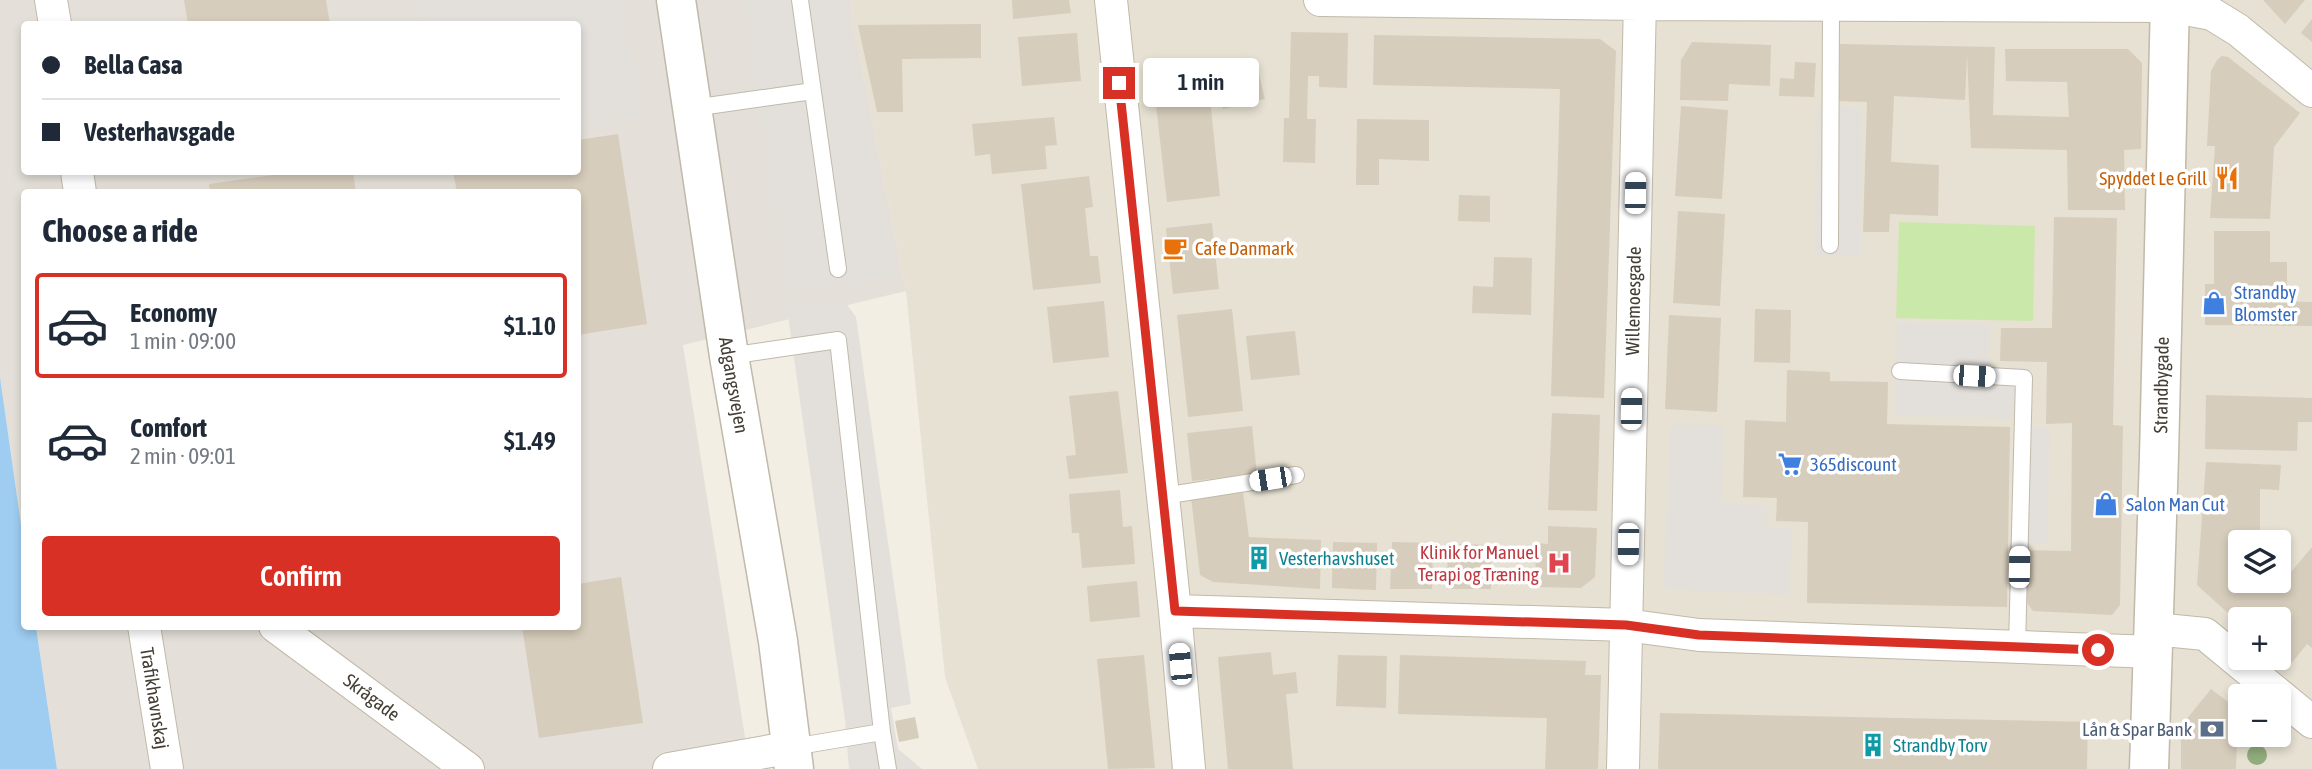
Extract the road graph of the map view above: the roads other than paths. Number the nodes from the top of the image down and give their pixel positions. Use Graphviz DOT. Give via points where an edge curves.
graph roads {
  1 [pos="51,0"];
  2 [pos="676,0"];
  3 [pos="800,0"];
  4 [pos="1111,0"];
  5 [pos="1320,0"];
  6 [pos="1640,2"];
  7 [pos="2170,3"];
  8 [pos="1831,5"];
  9 [pos="54,21"];
  10 [pos="813,91"];
  11 [pos="2312,91"];
  12 [pos="693,108"];
  13 [pos="1830,245"];
  14 [pos="838,269"];
  15 [pos="729,356"];
  16 [pos="1900,372"];
  17 [pos="1296,475"];
  18 [pos="1163,495"];
  19 [pos="1175,611"];
  20 [pos="1626,625"];
  21 [pos="145,630"];
  22 [pos="280,630"];
  23 [pos="2154,641"];
  24 [pos="2017,647"];
  25 [pos="2312,722"];
  26 [pos="882,732"];
  27 [pos="793,758"];
  28 [pos="167,769"];
  29 [pos="468,769"];
  30 [pos="669,769"];
  31 [pos="888,769"];
  32 [pos="1189,769"];
  33 [pos="1623,769"];
  34 [pos="2149,769"];
  1 -- 9 [label="street"];
  2 -- 12 [label="street, Adgangsvejen"];
  3 -- 10 [label="lane"];
  4 -- 18 [label="street"];
  5 -- 6 [label="street"];
  6 -- 8 [label="street"];
  6 -- 20 [label="street, Willemoesgade"];
  7 -- 8 [label="street"];
  7 -- 11 [label="street" via="2212,14 2238,30"];
  7 -- 23 [label="street, Strandbygade"];
  8 -- 13 [label="lane"];
  10 -- 12 [label="lane"];
  10 -- 14 [label="lane"];
  12 -- 15 [label="street, Adgangsvejen"];
  15 -- 26 [label="lane" via="838,341"];
  15 -- 27 [label="street, Adgangsvejen" via="778,641"];
  16 -- 24 [label="lane" via="2024,378"];
  17 -- 18 [label="lane"];
  18 -- 19 [label="street"];
  19 -- 20 [label="street"];
  19 -- 32 [label="street"];
  20 -- 24 [label="street" via="1699,635"];
  20 -- 33 [label="street, Willemoesgade"];
  21 -- 28 [label="street, Trafikhavnskaj"];
  22 -- 29 [label="street, Skrågade"];
  23 -- 24 [label="street"];
  23 -- 25 [label="street" via="2204,634"];
  23 -- 34 [label="street, Strandbygade"];
  26 -- 27 [label="lane"];
  26 -- 31 [label="lane"];
  27 -- 30 [label="street"];
}
